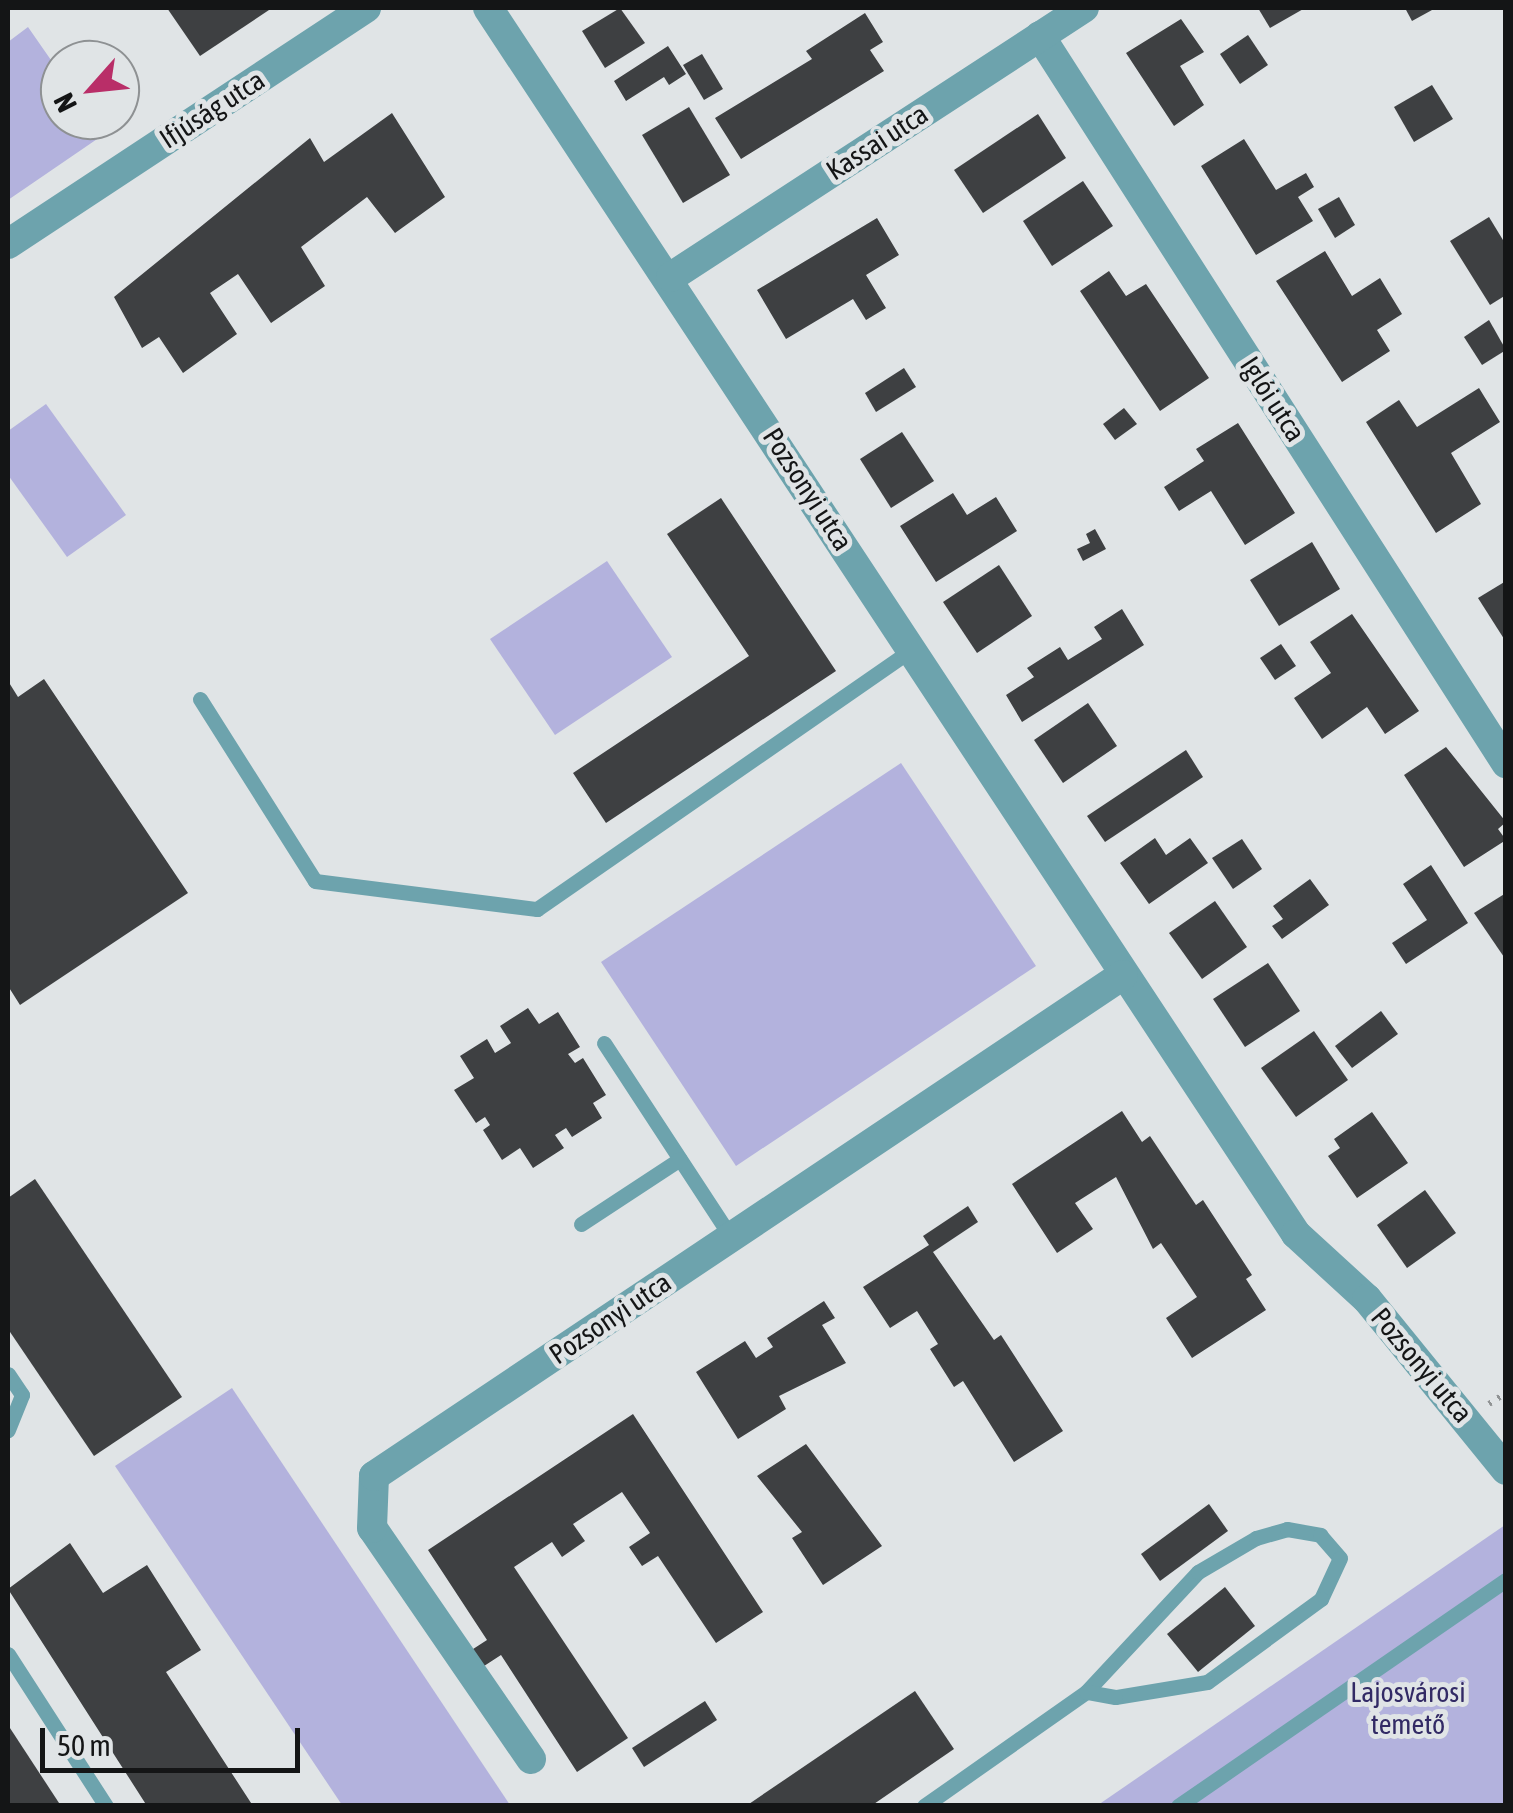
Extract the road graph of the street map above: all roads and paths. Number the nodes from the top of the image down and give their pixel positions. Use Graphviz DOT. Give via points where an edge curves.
graph roads {
  1 [pos="366,8"];
  2 [pos="488,8"];
  3 [pos="1084,8"];
  4 [pos="1040,36"];
  5 [pos="8,244"];
  6 [pos="670,277"];
  7 [pos="912,648"];
  8 [pos="200,699"];
  9 [pos="1506,763"];
  10 [pos="1123,975"];
  11 [pos="604,1042"];
  12 [pos="680,1158"];
  13 [pos="582,1224"];
  14 [pos="731,1237"];
  15 [pos="8,1374"];
  16 [pos="8,1430"];
  17 [pos="1506,1470"];
  18 [pos="1506,1580"];
  19 [pos="8,1654"];
  20 [pos="1086,1692"];
  21 [pos="531,1759"];
  22 [pos="106,1806"];
  23 [pos="924,1806"];
  24 [pos="1178,1806"];
  1 -- 5 [label="street, Ifjúság utca"];
  2 -- 6 [label="street, Pozsonyi utca"];
  3 -- 4 [label="street, Kassai utca"];
  4 -- 6 [label="street, Kassai utca"];
  4 -- 9 [label="street, Iglói utca"];
  6 -- 7 [label="street, Pozsonyi utca"];
  7 -- 8 [label="lane" via="537,909 316,881"];
  7 -- 10 [label="street, Pozsonyi utca"];
  10 -- 14 [label="street, Pozsonyi utca"];
  10 -- 17 [label="street, Pozsonyi utca" via="1296,1234 1368,1299"];
  11 -- 12 [label="lane"];
  12 -- 13 [label="lane"];
  12 -- 14 [label="lane"];
  14 -- 21 [label="street, Pozsonyi utca" via="374,1476 372,1528"];
  15 -- 16 [label="lane" via="22,1395"];
  18 -- 24 [label="lane"];
  19 -- 22 [label="lane"];
  20 -- 20 [label="lane" via="1198,1572 1256,1538 1287,1529 1320,1534 1340,1558 1321,1599 1207,1682 1115,1697"];
  20 -- 23 [label="lane"];
}
